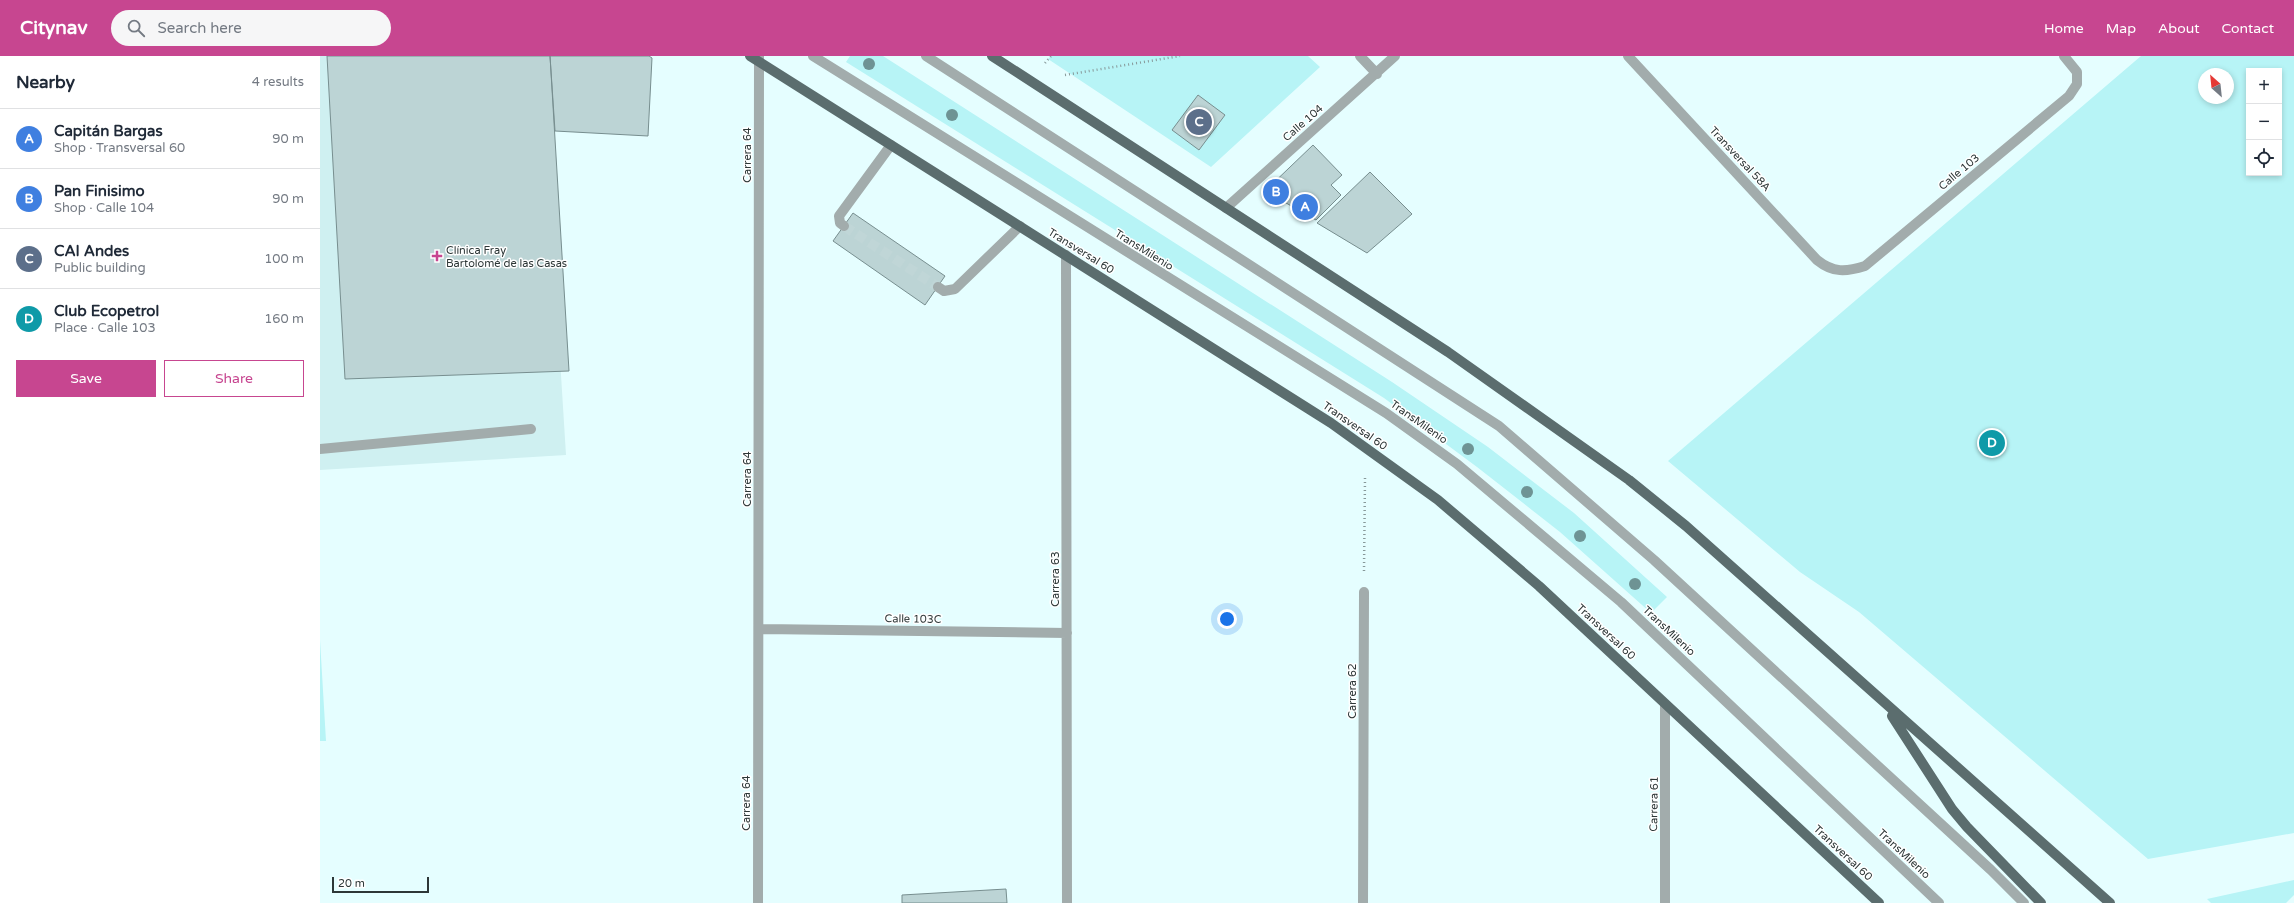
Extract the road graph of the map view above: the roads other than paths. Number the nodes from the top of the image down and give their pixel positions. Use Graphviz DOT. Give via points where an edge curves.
graph roads {
  1 [pos="750,56"];
  2 [pos="813,56"];
  3 [pos="926,56"];
  4 [pos="992,56"];
  5 [pos="1360,56"];
  6 [pos="1395,56"];
  7 [pos="1628,56"];
  8 [pos="2064,56"];
  9 [pos="759,59"];
  10 [pos="1377,74"];
  11 [pos="891,145"];
  12 [pos="1226,208"];
  13 [pos="844,226"];
  14 [pos="1020,226"];
  15 [pos="1066,255"];
  16 [pos="1838,271"];
  17 [pos="938,287"];
  18 [pos="531,429"];
  19 [pos="320,449"];
  20 [pos="1364,592"];
  21 [pos="759,629"];
  22 [pos="1066,633"];
  23 [pos="1879,698"];
  24 [pos="1665,705"];
  25 [pos="758,903"];
  26 [pos="1067,903"];
  27 [pos="1363,903"];
  28 [pos="1665,903"];
  29 [pos="1879,903"];
  30 [pos="1939,903"];
  31 [pos="2024,903"];
  32 [pos="2041,903"];
  33 [pos="2110,903"];
  1 -- 9 [label="main road, Transversal 60"];
  2 -- 30 [label="street, TransMilenio" via="1386,413 1457,464 1621,602"];
  3 -- 31 [label="street" via="1498,426 1654,560"];
  4 -- 12 [label="main road"];
  5 -- 10 [label="street"];
  6 -- 10 [label="street, Calle 104"];
  7 -- 16 [label="street, Transversal 58A" via="1817,260"];
  8 -- 16 [label="street, Calle 103" via="2077,72 2077,84 2069,96 1865,266"];
  9 -- 11 [label="main road, Transversal 60"];
  9 -- 21 [label="street, Carrera 64"];
  10 -- 12 [label="street, Calle 104"];
  11 -- 13 [label="street" via="839,216 840,223"];
  11 -- 14 [label="main road, Transversal 60"];
  12 -- 23 [label="main road" via="1448,352 1629,480 1686,526"];
  14 -- 15 [label="main road, Transversal 60"];
  14 -- 17 [label="street" via="955,289 944,291"];
  15 -- 22 [label="street, Carrera 63"];
  15 -- 24 [label="main road, Transversal 60" via="1331,423 1438,500 1539,586"];
  18 -- 19 [label="street"];
  20 -- 27 [label="street, Carrera 62"];
  21 -- 22 [label="street, Calle 103C"];
  21 -- 25 [label="street, Carrera 64"];
  22 -- 26 [label="street, Carrera 63"];
  23 -- 32 [label="main road" via="1898,723 1952,809"];
  23 -- 33 [label="main road"];
  24 -- 28 [label="street, Carrera 61"];
  24 -- 29 [label="main road, Transversal 60"];
}
